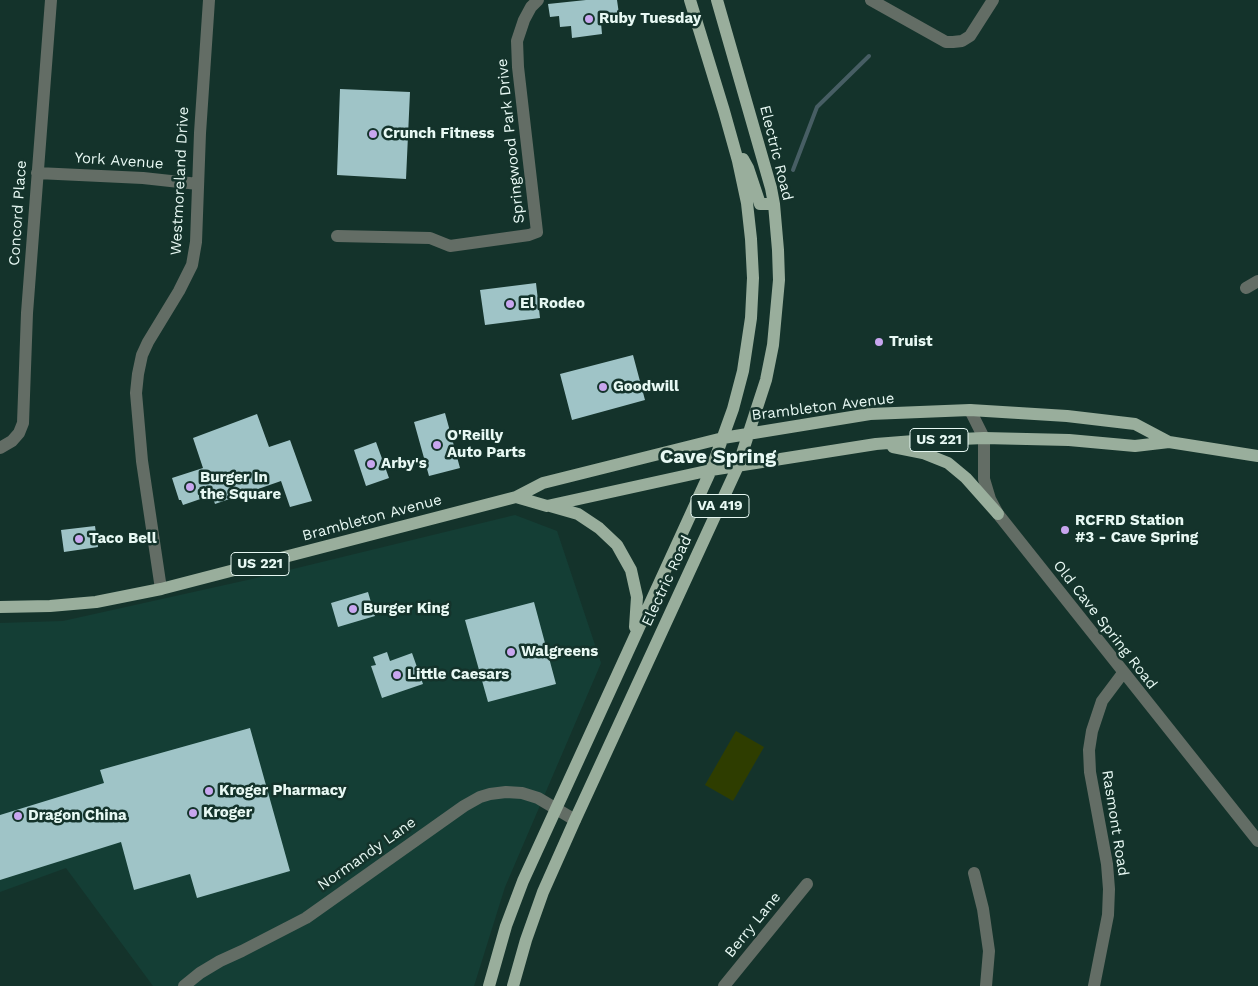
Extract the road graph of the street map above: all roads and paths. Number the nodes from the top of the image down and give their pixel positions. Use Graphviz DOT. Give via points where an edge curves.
graph roads {
  1 [pos="51,0"];
  2 [pos="209,0"];
  3 [pos="538,0"];
  4 [pos="690,0"];
  5 [pos="716,0"];
  6 [pos="992,0"];
  7 [pos="872,1"];
  8 [pos="734,144"];
  9 [pos="37,173"];
  10 [pos="198,184"];
  11 [pos="774,204"];
  12 [pos="337,236"];
  13 [pos="1258,281"];
  14 [pos="1246,288"];
  15 [pos="970,410"];
  16 [pos="750,432"];
  17 [pos="723,438"];
  18 [pos="984,438"];
  19 [pos="1169,442"];
  20 [pos="876,444"];
  21 [pos="0,448"];
  22 [pos="1258,456"];
  23 [pos="738,466"];
  24 [pos="711,470"];
  25 [pos="516,497"];
  26 [pos="547,506"];
  27 [pos="998,514"];
  28 [pos="161,589"];
  29 [pos="0,607"];
  30 [pos="634,636"];
  31 [pos="1123,673"];
  32 [pos="555,808"];
  33 [pos="575,820"];
  34 [pos="1258,841"];
  35 [pos="974,874"];
  36 [pos="807,884"];
  37 [pos="184,986"];
  38 [pos="489,986"];
  39 [pos="513,986"];
  40 [pos="724,986"];
  41 [pos="986,986"];
  42 [pos="1094,986"];
  1 -- 9 [label="street, Concord Place"];
  2 -- 10 [label="street, Westmoreland Drive"];
  3 -- 12 [label="street, Springwood Park Drive" via="524,20 517,41 537,232 450,246 430,238"];
  4 -- 8 [label="main road, Electric Road / VA 419"];
  5 -- 11 [label="main road, Electric Road / VA 419"];
  6 -- 7 [label="street" via="970,36 953,42 946,42"];
  8 -- 11 [label="main road" via="748,168 760,204"];
  8 -- 17 [label="main road, Electric Road / VA 419" via="747,203 753,278 746,355"];
  9 -- 10 [label="street, York Avenue"];
  9 -- 21 [label="street, Concord Place" via="23,423 12,441"];
  10 -- 28 [label="street, Westmoreland Drive" via="192,265 142,355 136,393 142,461"];
  11 -- 16 [label="main road, Electric Road / VA 419" via="778,309 766,380"];
  13 -- 14 [label="street"];
  15 -- 16 [label="main road, Brambleton Avenue / US 221" via="870,414"];
  15 -- 18 [label="street, Old Cave Spring Road"];
  15 -- 19 [label="main road, Brambleton Avenue / US 221" via="1135,424"];
  16 -- 17 [label="main road, Brambleton Avenue / US 221"];
  16 -- 23 [label="main road, Electric Road / VA 419"];
  17 -- 24 [label="main road, Electric Road / VA 419"];
  17 -- 25 [label="main road, Brambleton Avenue / US 221" via="543,483"];
  18 -- 19 [label="main road, Brambleton Avenue / US 221" via="1135,446"];
  18 -- 20 [label="main road, Brambleton Avenue / US 221"];
  18 -- 27 [label="street, Old Cave Spring Road" via="984,479"];
  19 -- 22 [label="main road, Brambleton Avenue / US 221"];
  20 -- 23 [label="main road, Brambleton Avenue / US 221"];
  20 -- 27 [label="main road" via="923,453 948,463"];
  23 -- 24 [label="main road, Brambleton Avenue / US 221"];
  23 -- 33 [label="main road, Electric Road / VA 419"];
  24 -- 26 [label="main road, Brambleton Avenue / US 221"];
  24 -- 30 [label="main road, Electric Road / VA 419"];
  25 -- 26 [label="main road, Brambleton Avenue / US 221"];
  25 -- 28 [label="main road, Brambleton Avenue / US 221"];
  26 -- 30 [label="main road" via="578,514 617,545 631,570 637,596"];
  27 -- 31 [label="street, Old Cave Spring Road"];
  28 -- 29 [label="main road, Brambleton Avenue / US 221" via="96,602"];
  30 -- 32 [label="main road, Electric Road / VA 419"];
  31 -- 34 [label="street, Old Cave Spring Road"];
  31 -- 42 [label="street, Rasmont Road" via="1102,701 1089,750 1109,890 1108,915"];
  32 -- 33 [label="street, Normandy Lane"];
  32 -- 37 [label="street, Normandy Lane" via="538,798 522,794 506,792 480,797 306,918 220,961"];
  32 -- 38 [label="main road, Electric Road / VA 419" via="522,881"];
  33 -- 39 [label="main road, Electric Road / VA 419" via="543,892"];
  35 -- 41 [label="street" via="989,951"];
  36 -- 40 [label="street, Berry Lane"];
}
